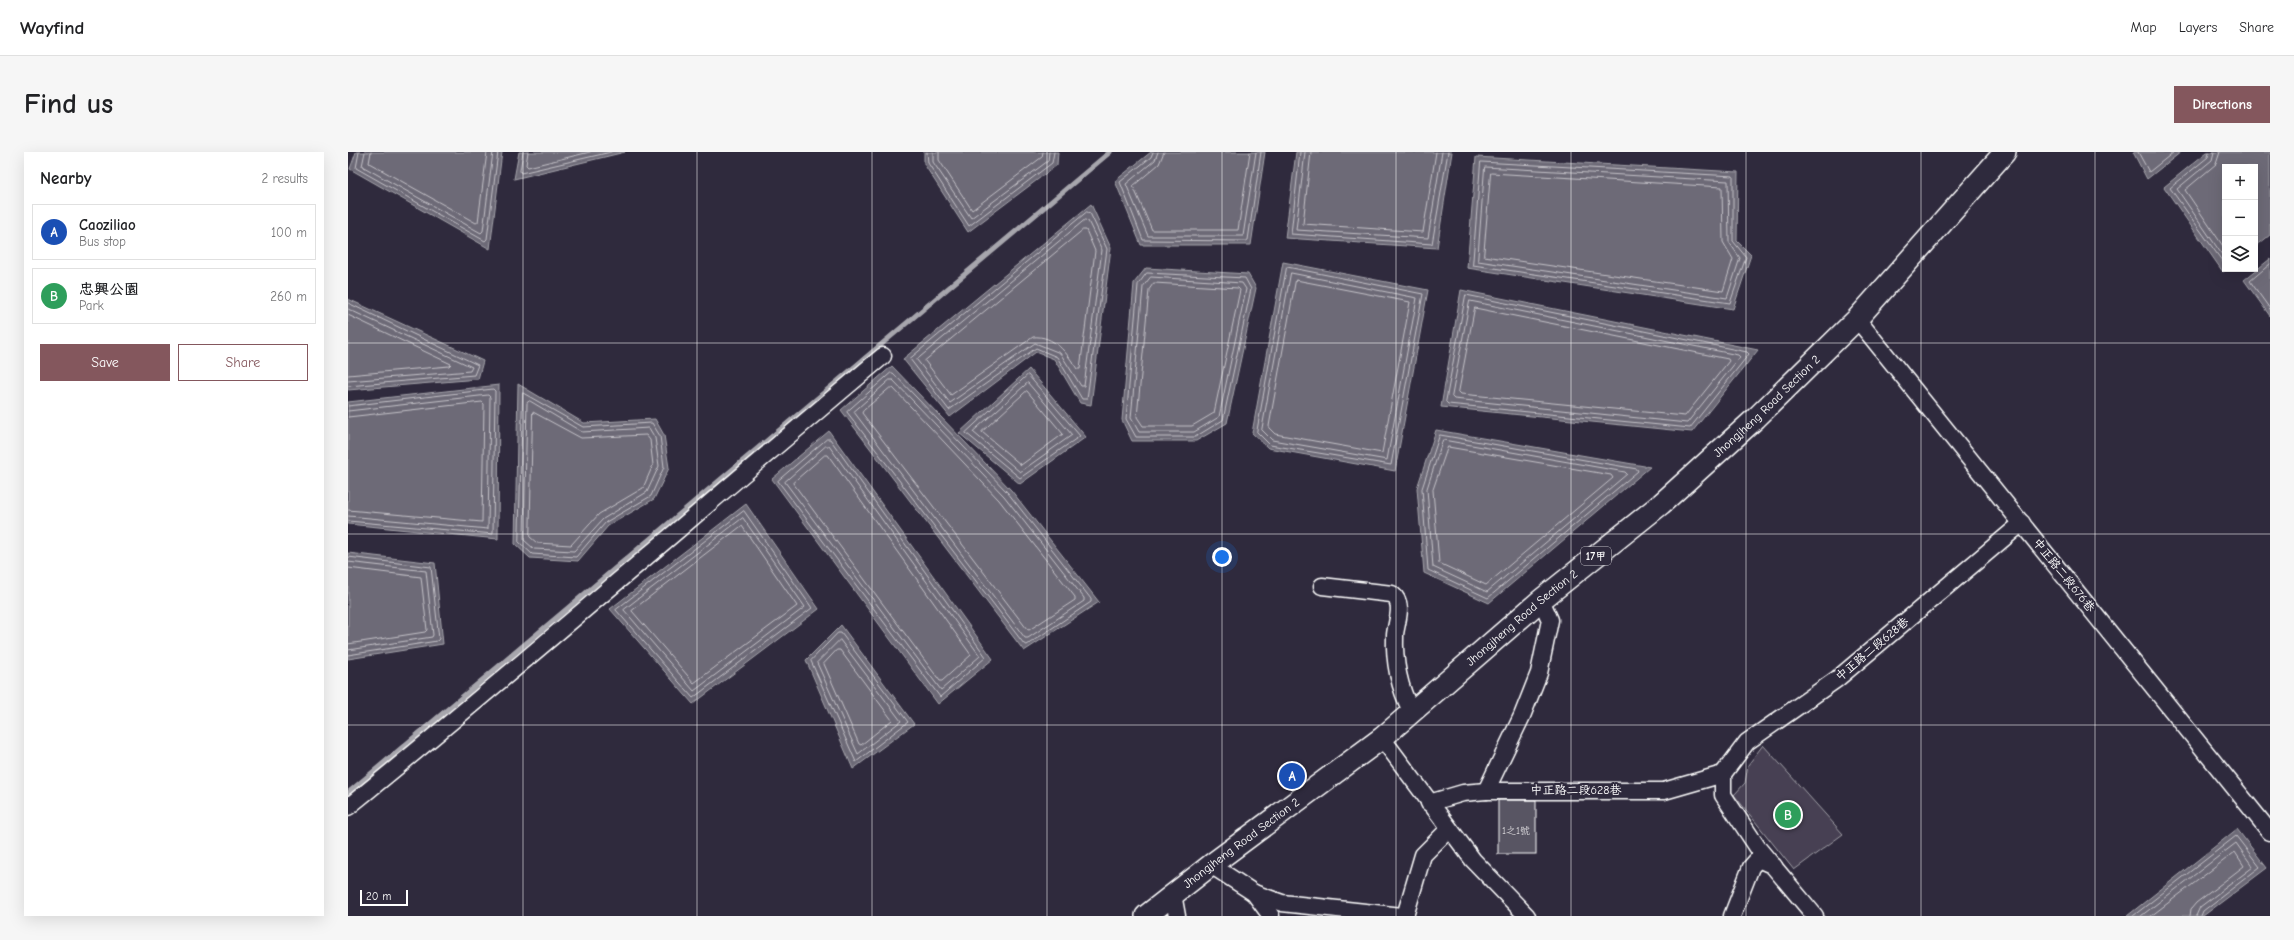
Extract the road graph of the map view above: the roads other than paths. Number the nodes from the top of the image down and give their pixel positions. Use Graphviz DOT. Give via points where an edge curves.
graph roads {
  1 [pos="2005,152"];
  2 [pos="1857,319"];
  3 [pos="883,356"];
  4 [pos="2022,523"];
  5 [pos="1322,586"];
  6 [pos="1541,600"];
  7 [pos="1412,711"];
  8 [pos="1382,738"];
  9 [pos="1723,774"];
  10 [pos="1486,791"];
  11 [pos="1429,803"];
  12 [pos="348,807"];
  13 [pos="1449,829"];
  14 [pos="2270,832"];
  15 [pos="1211,865"];
  16 [pos="1774,866"];
  17 [pos="1254,893"];
  18 [pos="1173,894"];
  19 [pos="1146,916"];
  20 [pos="1177,916"];
  21 [pos="1271,916"];
  22 [pos="1402,916"];
  23 [pos="1405,916"];
  24 [pos="1527,916"];
  25 [pos="1732,916"];
  26 [pos="1815,916"];
  1 -- 2 [label="main road, Jhongjheng Road Section 2 / 17甲"];
  2 -- 4 [label="street, 中正路二段676巷"];
  2 -- 6 [label="main road, Jhongjheng Road Section 2 / 17甲" via="1756,418 1661,504"];
  3 -- 12 [label="street" via="463,713"];
  4 -- 9 [label="street, 中正路二段628巷" via="1837,679 1747,742"];
  4 -- 14 [label="street, 中正路二段676巷"];
  5 -- 7 [label="street" via="1392,594 1397,598 1399,603 1395,636 1396,667 1402,693"];
  6 -- 7 [label="main road, Jhongjheng Road Section 2 / 17甲"];
  6 -- 10 [label="street" via="1550,620 1540,673"];
  7 -- 8 [label="main road, Jhongjheng Road Section 2 / 17甲"];
  8 -- 11 [label="street"];
  8 -- 15 [label="main road, Jhongjheng Road Section 2 / 17甲"];
  9 -- 10 [label="street, 中正路二段628巷" via="1664,791"];
  9 -- 16 [label="street" via="1723,795 1758,848"];
  10 -- 11 [label="street, 中正路二段628巷" via="1463,793"];
  11 -- 13 [label="street"];
  13 -- 23 [label="street" via="1423,855"];
  13 -- 24 [label="street" via="1473,860"];
  15 -- 17 [label="street"];
  15 -- 18 [label="main road, Jhongjheng Road Section 2 / 17甲"];
  16 -- 25 [label="street" via="1758,859 1752,867"];
  16 -- 26 [label="street"];
  17 -- 21 [label="street"];
  17 -- 22 [label="street" via="1282,903"];
  18 -- 19 [label="main road, Jhongjheng Road Section 2 / 17甲"];
  18 -- 20 [label="street"];
}
